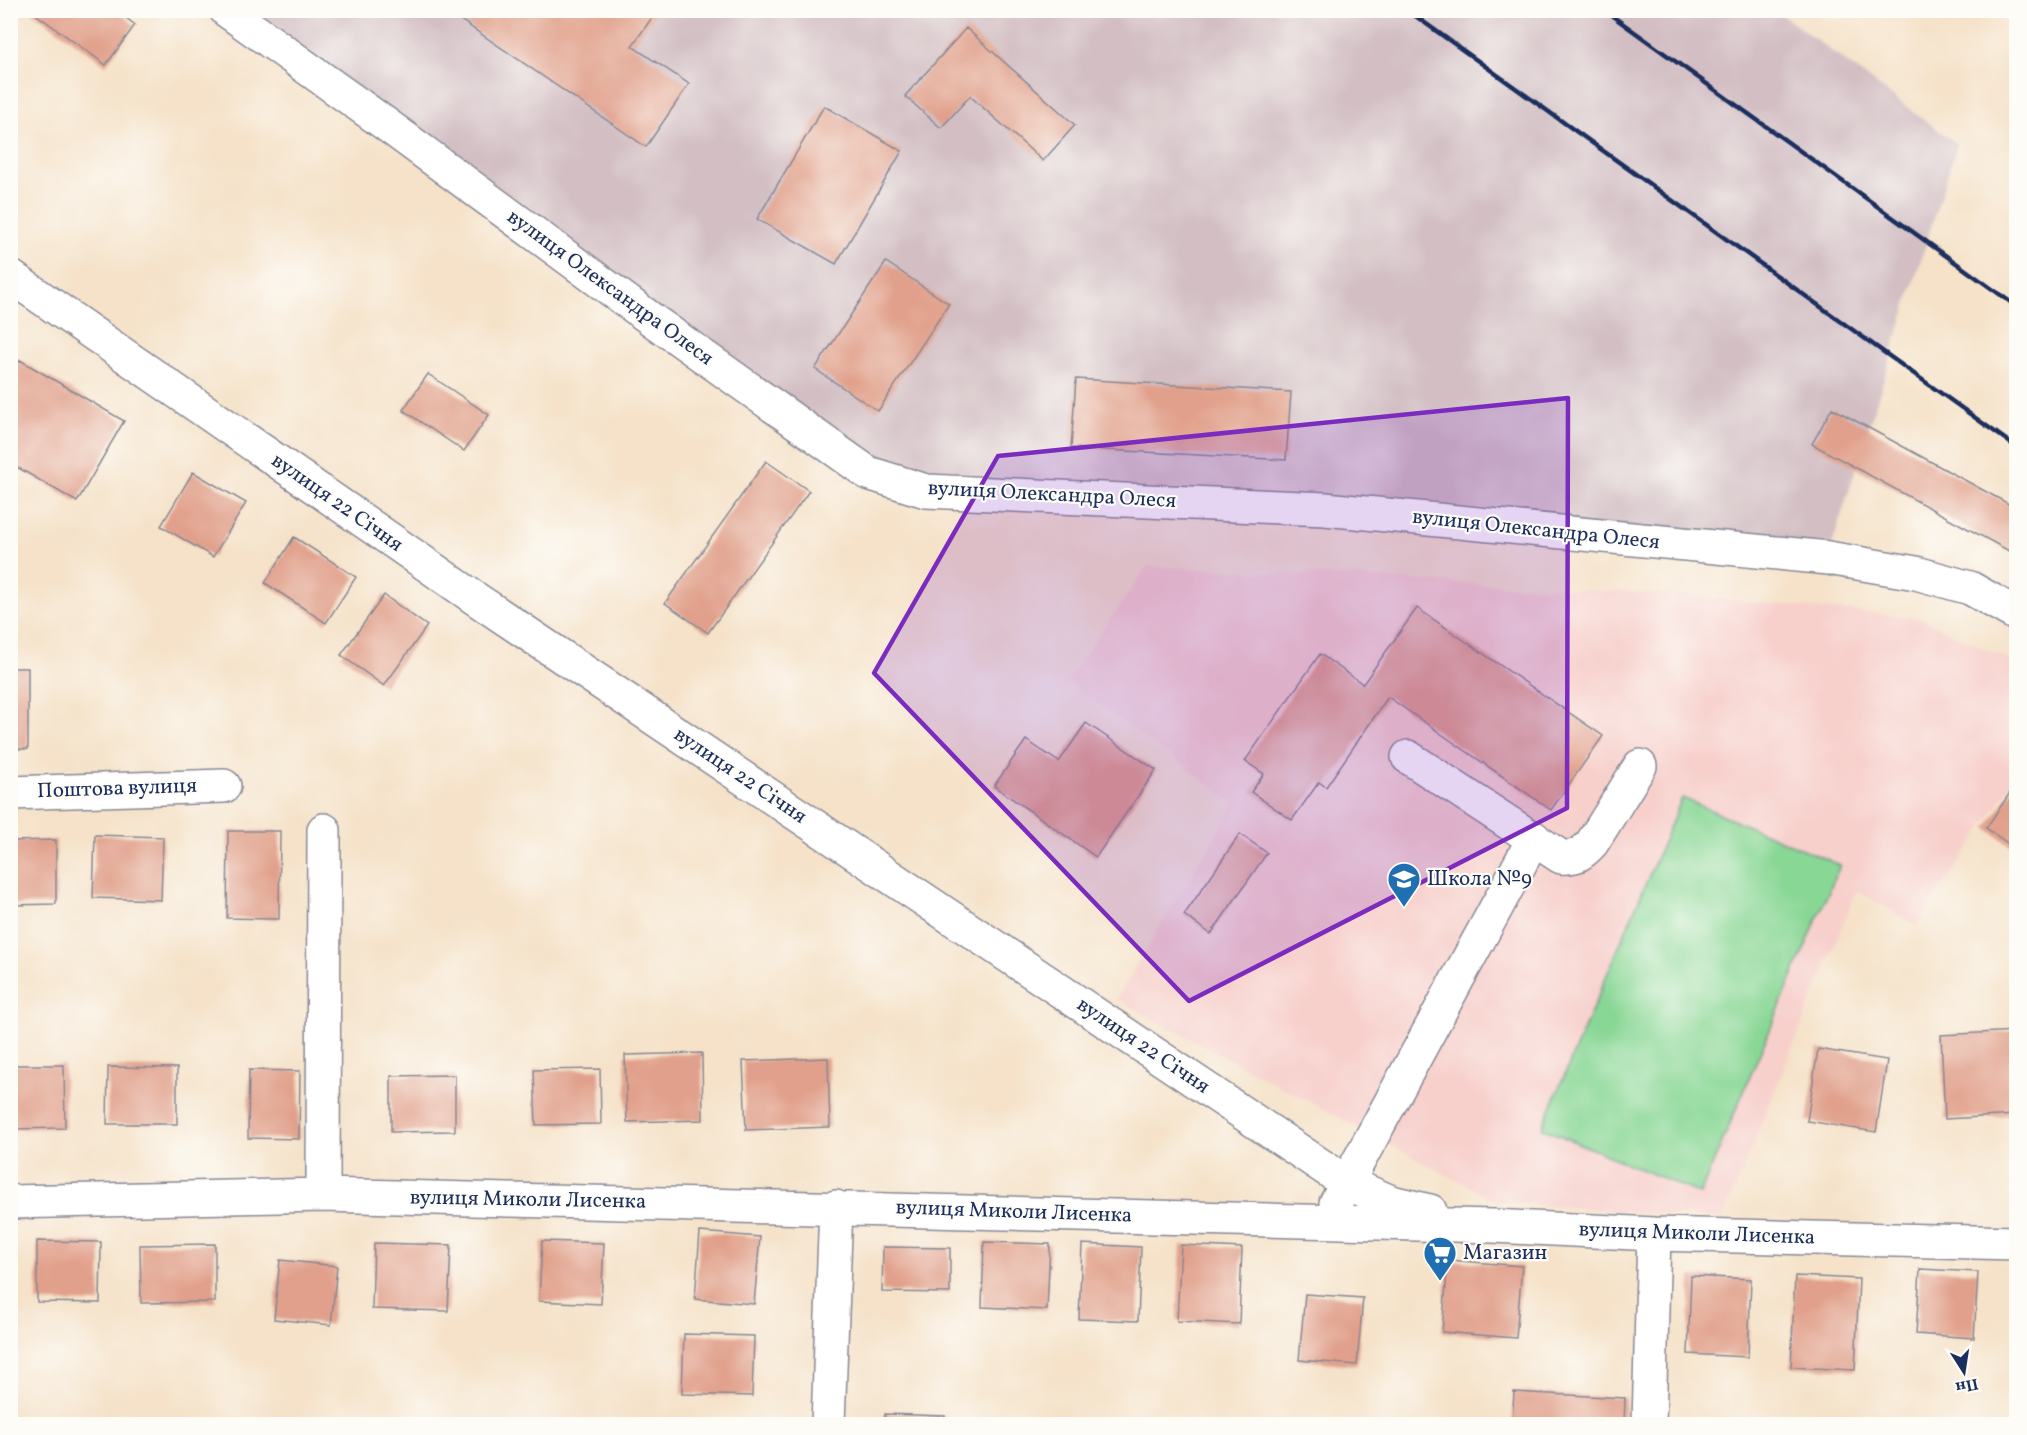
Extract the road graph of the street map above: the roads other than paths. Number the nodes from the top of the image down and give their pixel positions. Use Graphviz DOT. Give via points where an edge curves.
graph roads {
  1 [pos="226,10"];
  2 [pos="10,276"];
  3 [pos="2016,614"];
  4 [pos="1408,757"];
  5 [pos="1640,766"];
  6 [pos="224,786"];
  7 [pos="10,793"];
  8 [pos="324,830"];
  9 [pos="1534,838"];
  10 [pos="1347,1183"];
  11 [pos="323,1195"];
  12 [pos="10,1202"];
  13 [pos="836,1207"];
  14 [pos="1326,1221"];
  15 [pos="1493,1226"];
  16 [pos="1654,1234"];
  17 [pos="2016,1243"];
  18 [pos="828,1425"];
  19 [pos="1649,1425"];
  1 -- 3 [label="street, вулиця Олександра Олеся" via="868,473 926,491 1325,509 1828,558 1916,573 1970,588"];
  2 -- 10 [label="street, вулиця 22 Січня" via="479,601"];
  4 -- 9 [label="street"];
  5 -- 9 [label="street" via="1583,853 1573,858 1561,857"];
  6 -- 7 [label="street, Поштова вулиця"];
  8 -- 11 [label="street"];
  9 -- 10 [label="street"];
  10 -- 14 [label="street"];
  10 -- 15 [label="street, вулиця 22 Січня" via="1391,1202"];
  11 -- 12 [label="street, вулиця Миколи Лисенка"];
  11 -- 13 [label="street, вулиця Миколи Лисенка"];
  13 -- 14 [label="street, вулиця Миколи Лисенка"];
  13 -- 18 [label="street"];
  14 -- 15 [label="street, вулиця Миколи Лисенка"];
  15 -- 16 [label="street, вулиця Миколи Лисенка"];
  16 -- 17 [label="street, вулиця Миколи Лисенка"];
  16 -- 19 [label="street"];
}
